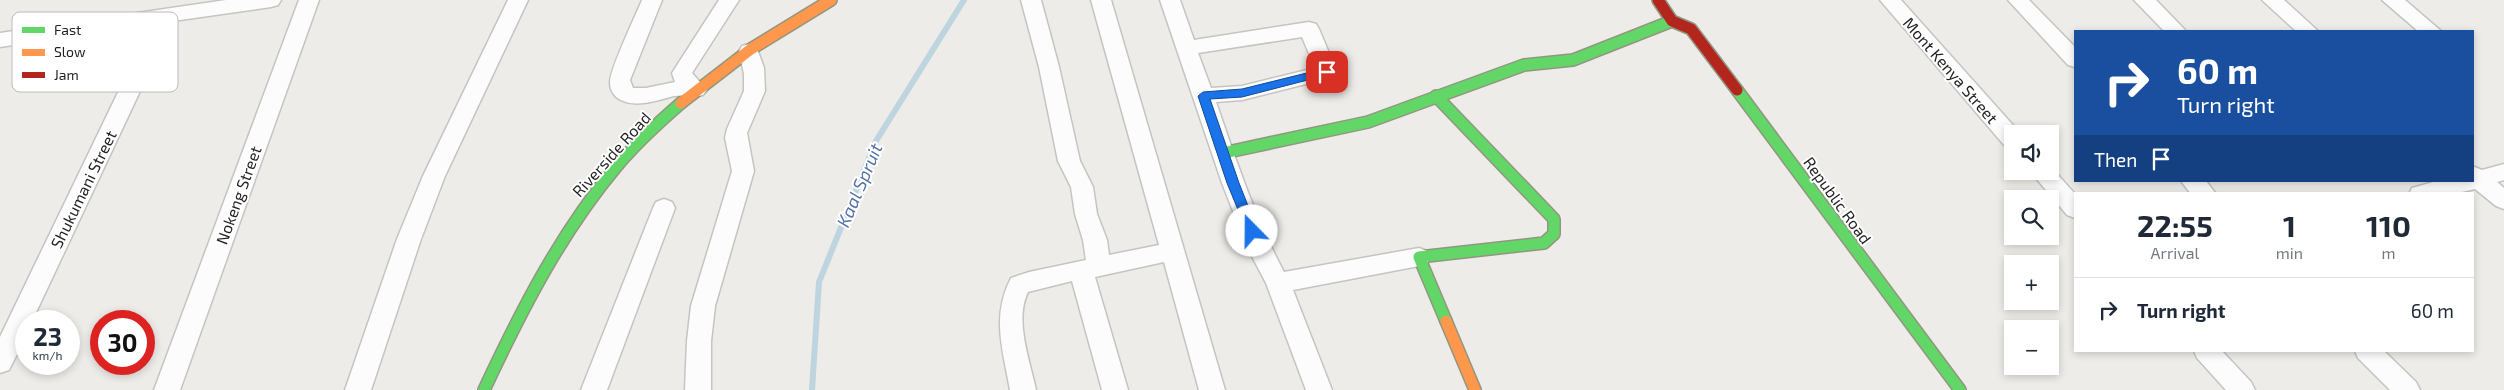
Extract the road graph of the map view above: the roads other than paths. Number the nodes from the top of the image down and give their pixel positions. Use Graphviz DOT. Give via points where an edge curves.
graph roads {
  1 [pos="271,0"];
  2 [pos="309,0"];
  3 [pos="518,0"];
  4 [pos="652,0"];
  5 [pos="729,0"];
  6 [pos="831,0"];
  7 [pos="1030,0"];
  8 [pos="1101,0"];
  9 [pos="1170,0"];
  10 [pos="1658,0"];
  11 [pos="1890,0"];
  12 [pos="2018,0"];
  13 [pos="2144,0"];
  14 [pos="2272,0"];
  15 [pos="2392,0"];
  16 [pos="1690,13"];
  17 [pos="178,14"];
  18 [pos="1672,21"];
  19 [pos="1690,28"];
  20 [pos="2175,30"];
  21 [pos="2307,30"];
  22 [pos="2430,30"];
  23 [pos="1186,48"];
  24 [pos="749,51"];
  25 [pos="2074,59"];
  26 [pos="692,88"];
  27 [pos="130,92"];
  28 [pos="1203,96"];
  29 [pos="1436,96"];
  30 [pos="2004,130"];
  31 [pos="1223,153"];
  32 [pos="2504,172"];
  33 [pos="2474,179"];
  34 [pos="2049,180"];
  35 [pos="2474,180"];
  36 [pos="2193,182"];
  37 [pos="2462,182"];
  38 [pos="2203,192"];
  39 [pos="2427,192"];
  40 [pos="2504,200"];
  41 [pos="664,208"];
  42 [pos="2074,209"];
  43 [pos="1172,251"];
  44 [pos="1419,257"];
  45 [pos="1090,268"];
  46 [pos="1278,283"];
  47 [pos="2207,352"];
  48 [pos="2368,352"];
  49 [pos="0,363"];
  50 [pos="167,390"];
  51 [pos="358,390"];
  52 [pos="484,390"];
  53 [pos="594,390"];
  54 [pos="698,390"];
  55 [pos="1023,390"];
  56 [pos="1116,390"];
  57 [pos="1212,390"];
  58 [pos="1319,390"];
  59 [pos="1475,390"];
  60 [pos="1960,390"];
  61 [pos="2242,390"];
  62 [pos="2407,390"];
  1 -- 17 [label="street"];
  2 -- 50 [label="street, Nokeng Street"];
  3 -- 51 [label="street" via="434,176 408,239"];
  4 -- 26 [label="street" via="620,80 621,89 628,95 646,95"];
  5 -- 26 [label="street" via="685,65 682,73"];
  6 -- 24 [label="street, Riverside Road"];
  7 -- 45 [label="street" via="1049,67 1069,161 1082,187 1086,214 1095,240"];
  8 -- 43 [label="street"];
  9 -- 23 [label="street"];
  10 -- 18 [label="street"];
  11 -- 30 [label="street, Mont Kenya Street"];
  12 -- 25 [label="street"];
  13 -- 20 [label="street"];
  14 -- 21 [label="street"];
  15 -- 22 [label="street"];
  16 -- 19 [label="street"];
  18 -- 19 [label="street"];
  18 -- 29 [label="street" via="1573,60 1524,66"];
  19 -- 60 [label="street, Republic Road"];
  23 -- 28 [label="street"];
  23 -- 28 [label="street" via="1309,29 1327,72 1242,93"];
  24 -- 26 [label="street, Riverside Road"];
  24 -- 54 [label="street" via="756,77 755,86 736,134 743,171 703,306"];
  26 -- 52 [label="street, Riverside Road" via="628,154 556,246 533,286"];
  27 -- 49 [label="street, Shukumani Street"];
  28 -- 31 [label="street"];
  29 -- 31 [label="street" via="1341,129"];
  29 -- 44 [label="street" via="1554,219 1554,234 1544,243"];
  31 -- 46 [label="street" via="1259,247"];
  32 -- 33 [label="street"];
  34 -- 42 [label="street"];
  35 -- 40 [label="street"];
  36 -- 38 [label="street"];
  37 -- 39 [label="street"];
  41 -- 53 [label="street"];
  43 -- 45 [label="street"];
  43 -- 57 [label="street"];
  44 -- 46 [label="street"];
  44 -- 59 [label="street"];
  45 -- 55 [label="street" via="1018,285 1010,302 1010,318"];
  45 -- 56 [label="street"];
  46 -- 58 [label="street"];
  47 -- 61 [label="street"];
  48 -- 62 [label="street"];
}
